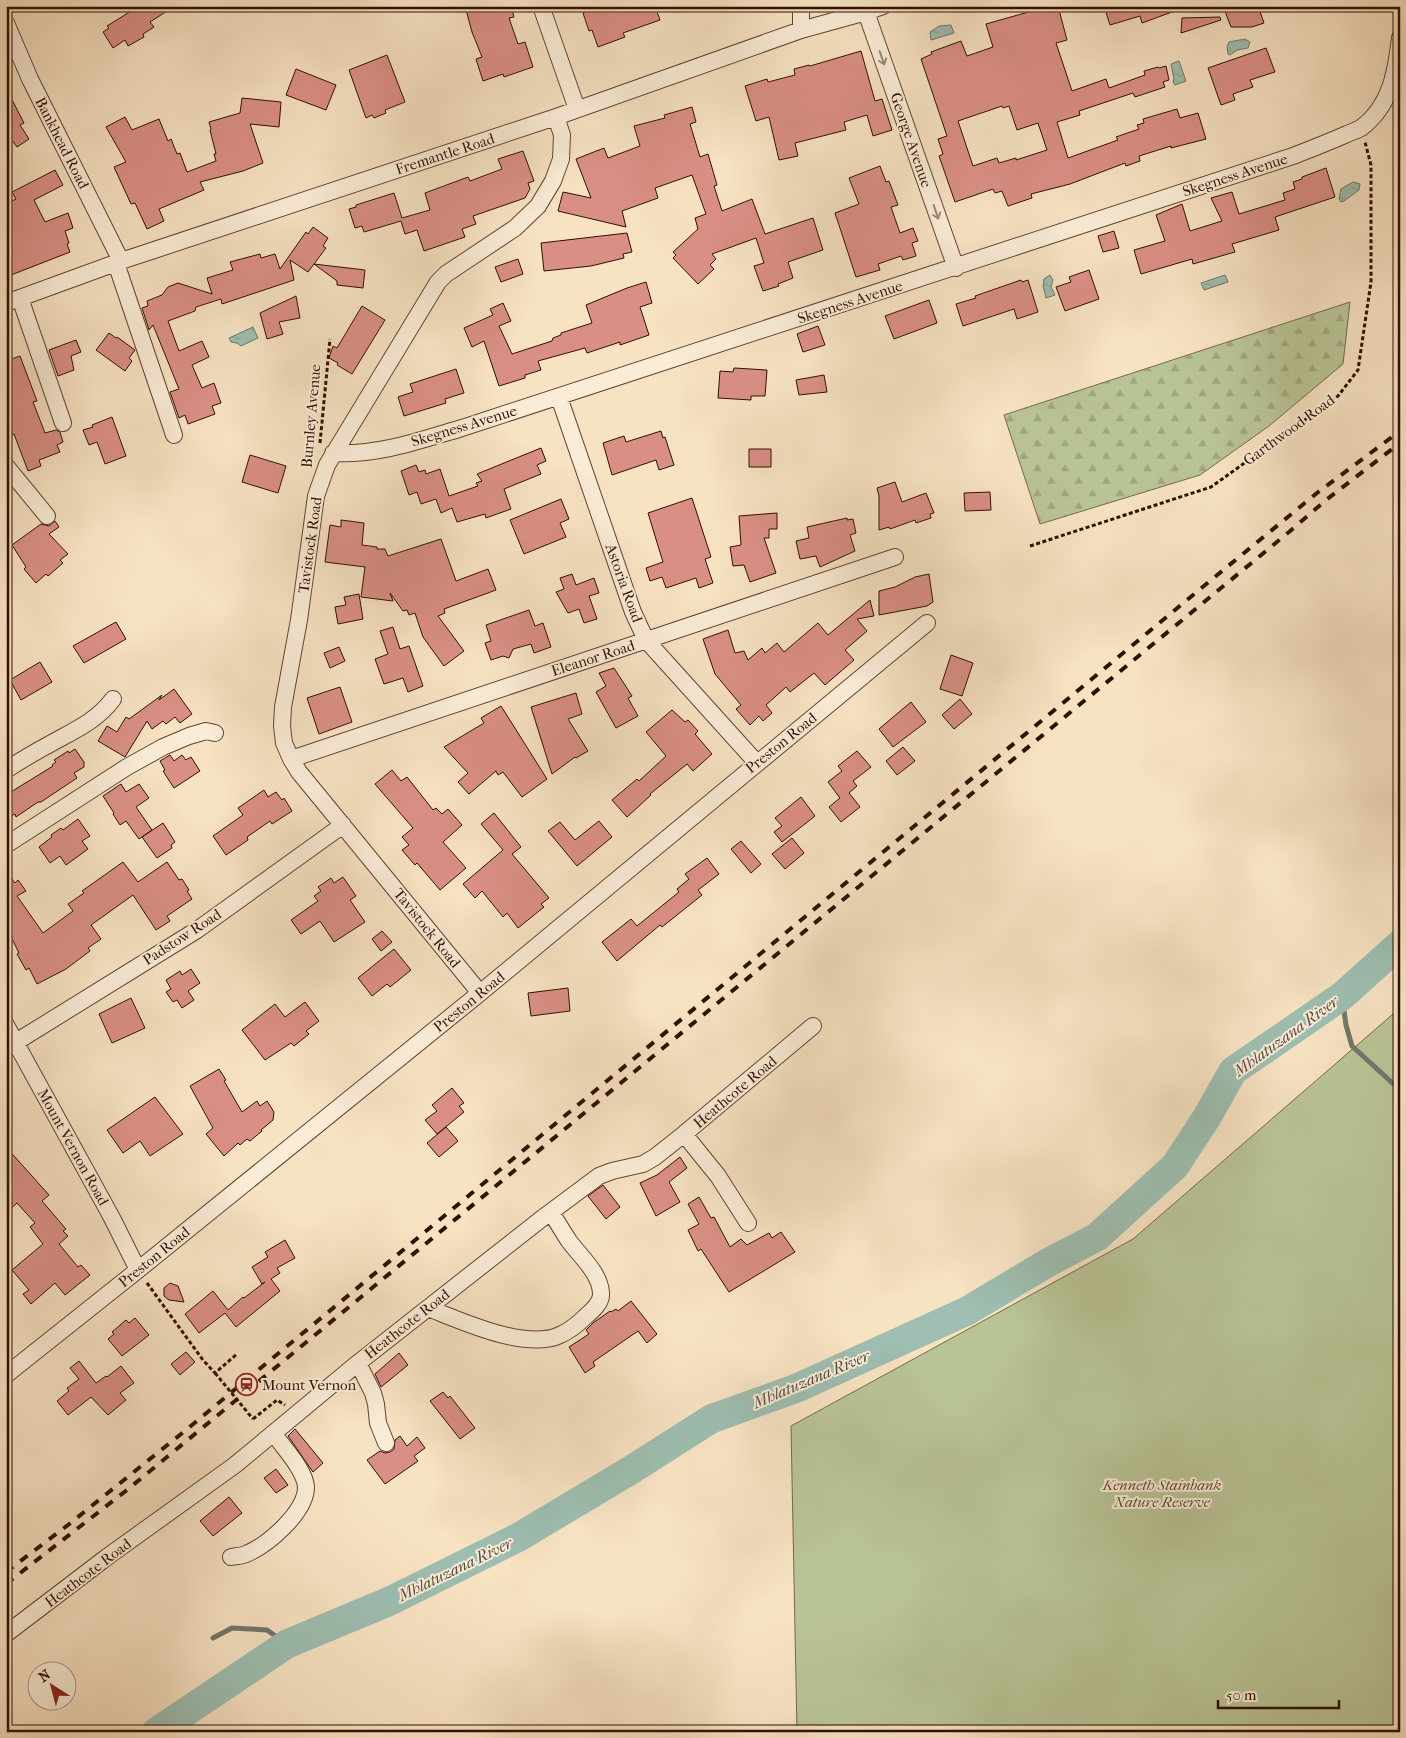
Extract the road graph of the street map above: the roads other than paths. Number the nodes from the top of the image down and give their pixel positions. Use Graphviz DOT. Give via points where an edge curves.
graph roads {
  1 [pos="541,6"];
  2 [pos="801,6"];
  3 [pos="883,6"];
  4 [pos="866,12"];
  5 [pos="6,23"];
  6 [pos="801,30"];
  7 [pos="1400,38"];
  8 [pos="577,109"];
  9 [pos="556,117"];
  10 [pos="119,262"];
  11 [pos="956,268"];
  12 [pos="13,301"];
  13 [pos="559,397"];
  14 [pos="63,423"];
  15 [pos="174,435"];
  16 [pos="327,450"];
  17 [pos="6,466"];
  18 [pos="47,516"];
  19 [pos="895,557"];
  20 [pos="927,623"];
  21 [pos="646,640"];
  22 [pos="113,700"];
  23 [pos="215,734"];
  24 [pos="291,760"];
  25 [pos="757,763"];
  26 [pos="6,770"];
  27 [pos="343,825"];
  28 [pos="6,845"];
  29 [pos="480,992"];
  30 [pos="6,1025"];
  31 [pos="812,1026"];
  32 [pos="16,1042"];
  33 [pos="684,1134"];
  34 [pos="551,1212"];
  35 [pos="748,1222"];
  36 [pos="138,1270"];
  37 [pos="428,1308"];
  38 [pos="358,1363"];
  39 [pos="6,1375"];
  40 [pos="274,1434"];
  41 [pos="386,1444"];
  42 [pos="231,1557"];
  43 [pos="6,1634"];
  1 -- 8 [label="street"];
  2 -- 6 [label="street"];
  3 -- 4 [label="street, Fremantle Road"];
  4 -- 6 [label="street, Fremantle Road"];
  4 -- 11 [label="street, George Avenue, one-way"];
  5 -- 10 [label="street, Bankhead Road"];
  6 -- 8 [label="street, Fremantle Road"];
  7 -- 11 [label="street, Skegness Avenue" via="1389,93 1361,128 1293,156"];
  8 -- 9 [label="street, Fremantle Road"];
  9 -- 10 [label="street, Fremantle Road"];
  9 -- 16 [label="street, Tavistock Road" via="562,135 561,159 538,206 515,228 438,282"];
  10 -- 12 [label="street, Fremantle Road"];
  10 -- 15 [label="street, Bankhead Road"];
  11 -- 13 [label="street, Skegness Avenue"];
  12 -- 14 [label="street"];
  13 -- 16 [label="street, Skegness Avenue" via="421,440 355,454"];
  13 -- 21 [label="street, Astoria Road" via="633,612"];
  16 -- 24 [label="street, Tavistock Road" via="316,496 283,707 284,743"];
  17 -- 18 [label="street"];
  19 -- 21 [label="street, Eleanor Road"];
  20 -- 25 [label="street, Preston Road"];
  21 -- 24 [label="street, Eleanor Road"];
  21 -- 25 [label="street, Astoria Road"];
  22 -- 26 [label="street" via="93,720"];
  23 -- 28 [label="street" via="206,731 163,747"];
  24 -- 27 [label="street, Tavistock Road"];
  25 -- 29 [label="street, Preston Road"];
  27 -- 29 [label="street, Tavistock Road"];
  27 -- 32 [label="street, Padstow Road" via="197,930"];
  29 -- 36 [label="street, Preston Road"];
  30 -- 32 [label="street, Mount Vernon Road"];
  31 -- 33 [label="street, Heathcote Road"];
  32 -- 36 [label="street, Mount Vernon Road"];
  33 -- 34 [label="street, Heathcote Road" via="643,1164 599,1176"];
  33 -- 35 [label="street" via="718,1176"];
  34 -- 37 [label="street, Heathcote Road"];
  34 -- 37 [label="street" via="590,1268 602,1292 594,1309 580,1322 559,1336 523,1340"];
  36 -- 39 [label="street, Preston Road"];
  37 -- 38 [label="street, Heathcote Road"];
  38 -- 40 [label="street, Heathcote Road"];
  38 -- 41 [label="street" via="373,1393 378,1423"];
  40 -- 42 [label="street" via="303,1477 304,1497 288,1523 274,1536 245,1555"];
  40 -- 43 [label="street, Heathcote Road" via="236,1466 107,1557"];
}
